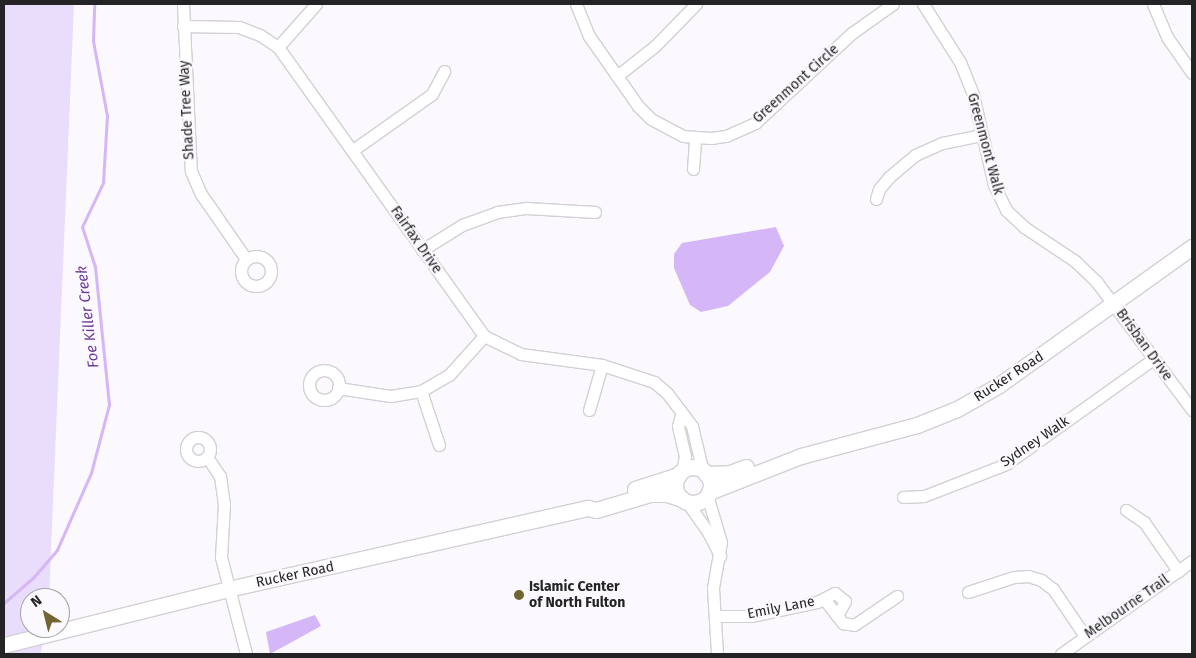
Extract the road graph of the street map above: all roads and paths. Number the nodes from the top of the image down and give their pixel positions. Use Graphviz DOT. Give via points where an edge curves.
graph roads {
  1 [pos="183,4"];
  2 [pos="316,4"];
  3 [pos="576,4"];
  4 [pos="696,4"];
  5 [pos="893,4"];
  6 [pos="923,4"];
  7 [pos="1153,4"];
  8 [pos="183,26"];
  9 [pos="278,47"];
  10 [pos="444,71"];
  11 [pos="1192,73"];
  12 [pos="617,76"];
  13 [pos="982,136"];
  14 [pos="695,138"];
  15 [pos="353,150"];
  16 [pos="694,169"];
  17 [pos="876,199"];
  18 [pos="595,212"];
  19 [pos="1192,247"];
  20 [pos="422,250"];
  21 [pos="246,259"];
  22 [pos="1114,304"];
  23 [pos="484,336"];
  24 [pos="1153,359"];
  25 [pos="602,365"];
  26 [pos="338,388"];
  27 [pos="422,391"];
  28 [pos="589,410"];
  29 [pos="1192,410"];
  30 [pos="681,415"];
  31 [pos="439,445"];
  32 [pos="801,456"];
  33 [pos="207,457"];
  34 [pos="681,473"];
  35 [pos="704,473"];
  36 [pos="708,494"];
  37 [pos="903,497"];
  38 [pos="684,500"];
  39 [pos="588,508"];
  40 [pos="1126,510"];
  41 [pos="720,556"];
  42 [pos="1192,561"];
  43 [pos="1178,572"];
  44 [pos="228,589"];
  45 [pos="968,592"];
  46 [pos="897,596"];
  47 [pos="716,616"];
  48 [pos="1085,636"];
  49 [pos="4,645"];
  50 [pos="246,654"];
  51 [pos="717,654"];
  52 [pos="1061,654"];
  1 -- 8 [label="street, Shade Tree Way"];
  2 -- 9 [label="street"];
  3 -- 12 [label="street, Greenmont Circle" via="589,36"];
  4 -- 12 [label="street" via="655,46"];
  5 -- 14 [label="street, Greenmont Circle" via="852,33 754,124 726,136"];
  6 -- 13 [label="street, Greenmont Walk" via="960,62 973,95"];
  7 -- 11 [label="street" via="1167,37"];
  8 -- 9 [label="street, Fairfax Drive" via="239,27 260,34"];
  8 -- 21 [label="street, Shade Tree Way" via="191,171 201,194"];
  9 -- 15 [label="street, Fairfax Drive"];
  10 -- 15 [label="street" via="432,94"];
  12 -- 14 [label="street, Greenmont Circle" via="651,119 672,132"];
  13 -- 17 [label="street" via="942,143 915,155 888,177"];
  13 -- 22 [label="street, Greenmont Walk" via="994,185 1006,210 1024,227 1075,261"];
  14 -- 16 [label="street"];
  15 -- 20 [label="street, Fairfax Drive"];
  18 -- 20 [label="street" via="527,208 497,212 462,225"];
  19 -- 22 [label="main road, Rucker Road"];
  20 -- 23 [label="street, Fairfax Drive"];
  22 -- 24 [label="street, Brisban Drive"];
  22 -- 32 [label="main road, Rucker Road" via="999,385 957,409 917,425"];
  23 -- 25 [label="street, Fairfax Drive" via="521,354"];
  23 -- 27 [label="street" via="449,375"];
  24 -- 29 [label="street, Brisban Drive"];
  24 -- 37 [label="street, Sydney Walk" via="1006,464 924,496"];
  25 -- 28 [label="street"];
  25 -- 30 [label="street, Fairfax Drive" via="654,382"];
  26 -- 27 [label="street" via="390,396"];
  27 -- 31 [label="street"];
  30 -- 34 [label="street" via="678,426 685,456"];
  30 -- 35 [label="street, Fairfax Drive" via="692,426"];
  32 -- 35 [label="main road, Rucker Road" via="779,457 730,473"];
  32 -- 36 [label="main road, Rucker Road"];
  33 -- 44 [label="street" via="220,476 224,504 221,557"];
  34 -- 35 [label="main road" via="691,468"];
  34 -- 38 [label="main road" via="675,487"];
  34 -- 39 [label="main road, Rucker Road" via="596,501"];
  35 -- 36 [label="main road" via="710,484"];
  36 -- 38 [label="main road" via="700,502"];
  36 -- 41 [label="street" via="720,535"];
  38 -- 39 [label="main road, Rucker Road" via="660,493 596,510"];
  38 -- 41 [label="street" via="708,532"];
  39 -- 44 [label="main road, Rucker Road"];
  40 -- 43 [label="street" via="1144,522"];
  41 -- 47 [label="street" via="713,588"];
  42 -- 43 [label="street, Melbourne Trail"];
  43 -- 48 [label="street, Melbourne Trail"];
  44 -- 49 [label="main road, Rucker Road"];
  44 -- 50 [label="street"];
  45 -- 48 [label="street" via="1014,577 1028,576 1041,580 1053,589"];
  46 -- 47 [label="street, Emily Lane" via="854,625 837,616 846,605 840,594 831,593 824,599 751,616"];
  47 -- 51 [label="street"];
  48 -- 52 [label="street, Melbourne Trail"];
}
